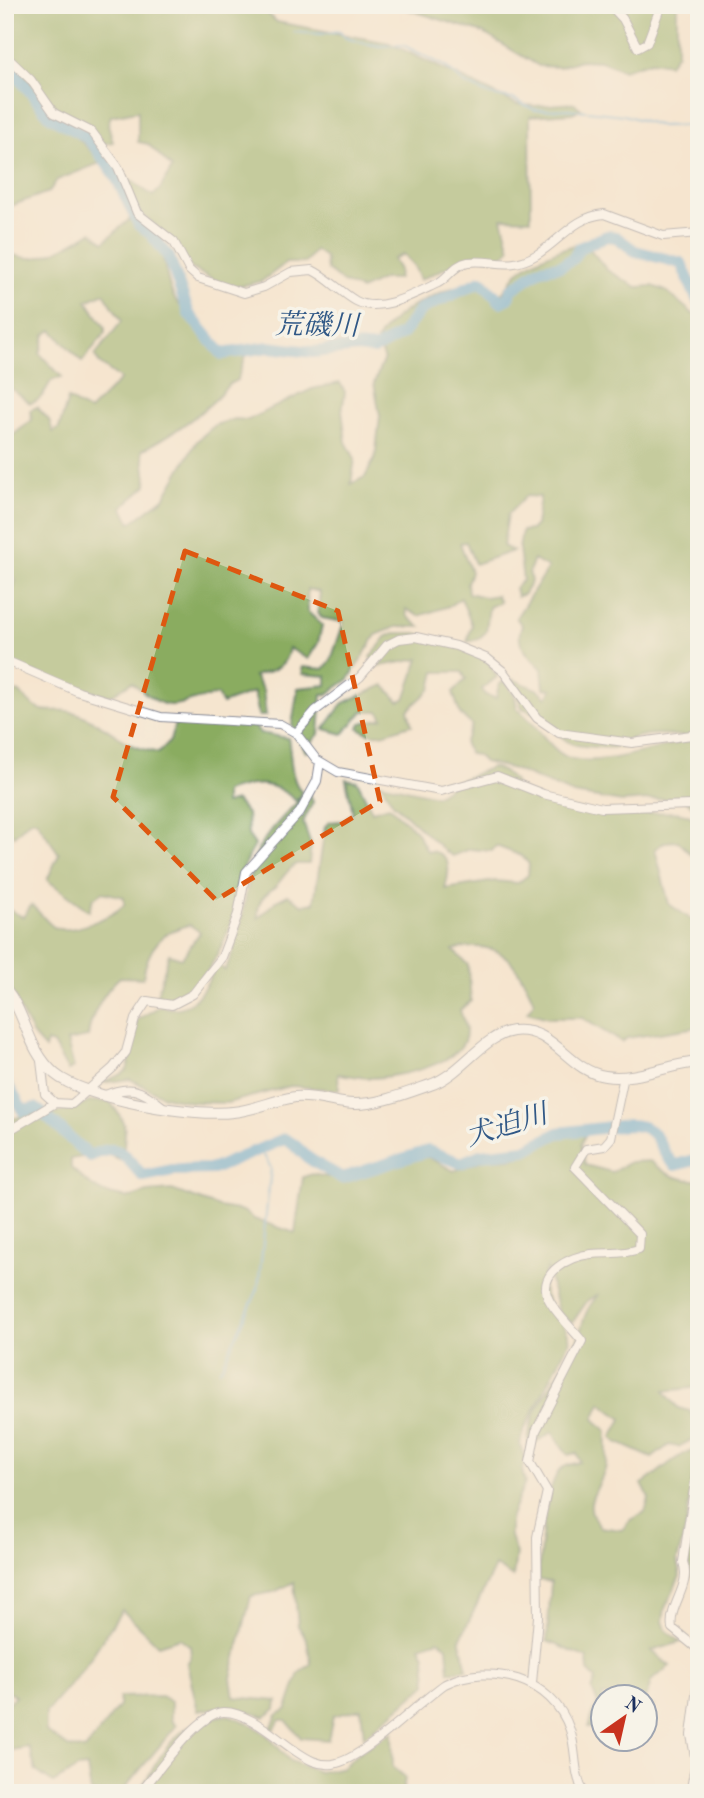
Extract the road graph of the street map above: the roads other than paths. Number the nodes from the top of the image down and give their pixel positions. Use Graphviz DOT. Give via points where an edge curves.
graph roads {
  1 [pos="517,5"];
  2 [pos="528,5"];
  3 [pos="610,5"];
  4 [pos="661,5"];
  5 [pos="5,55"];
  6 [pos="699,233"];
  7 [pos="5,660"];
  8 [pos="296,733"];
  9 [pos="699,734"];
  10 [pos="320,762"];
  11 [pos="699,810"];
  12 [pos="5,988"];
  13 [pos="41,1061"];
  14 [pos="699,1062"];
  15 [pos="624,1076"];
  16 [pos="88,1093"];
  17 [pos="55,1103"];
  18 [pos="5,1133"];
  19 [pos="699,1455"];
  20 [pos="699,1650"];
  21 [pos="699,1672"];
  22 [pos="532,1683"];
  23 [pos="141,1793"];
  24 [pos="584,1793"];
  25 [pos="690,1793"];
  1 -- 2 [label="street" via="521,11"];
  3 -- 4 [label="street" via="638,48 647,43"];
  5 -- 6 [label="street" via="31,80 54,113 92,132 118,167 137,214 174,242 189,270 213,285 253,290 292,272 312,270 356,301 388,303 443,280 467,262 498,266 526,260 594,215 604,214 663,236"];
  7 -- 8 [label="street" via="79,692 161,717 265,722"];
  8 -- 9 [label="street" via="315,711 359,677 387,645 416,637 488,659 503,671 537,718 559,733 632,743"];
  8 -- 10 [label="street"];
  10 -- 11 [label="street" via="338,772 441,791 497,776 577,804 602,808 691,806"];
  10 -- 16 [label="street" via="317,781 300,811 247,872 222,957 193,994 172,1004 147,1001 135,1019 126,1052"];
  12 -- 13 [label="main road"];
  13 -- 16 [label="main road" via="62,1080"];
  13 -- 17 [label="street" via="45,1094"];
  14 -- 15 [label="main road"];
  15 -- 16 [label="main road" via="592,1073 540,1034 517,1031 493,1040 449,1077 361,1104 305,1097 230,1113"];
  15 -- 22 [label="street" via="611,1138 604,1146 586,1149 575,1167 630,1220 640,1234 639,1249 623,1255 590,1254 561,1263 547,1287 548,1298 582,1341 536,1431 530,1462 547,1491 537,1537"];
  16 -- 17 [label="street" via="72,1104"];
  17 -- 18 [label="street"];
  19 -- 20 [label="street" via="683,1562 686,1576 670,1618 672,1628"];
  21 -- 25 [label="street" via="691,1735 696,1762"];
  22 -- 23 [label="street" via="507,1675 460,1676 428,1696 360,1753 331,1764 310,1760 238,1715 212,1715 182,1742"];
  22 -- 24 [label="street" via="566,1719"];
}
